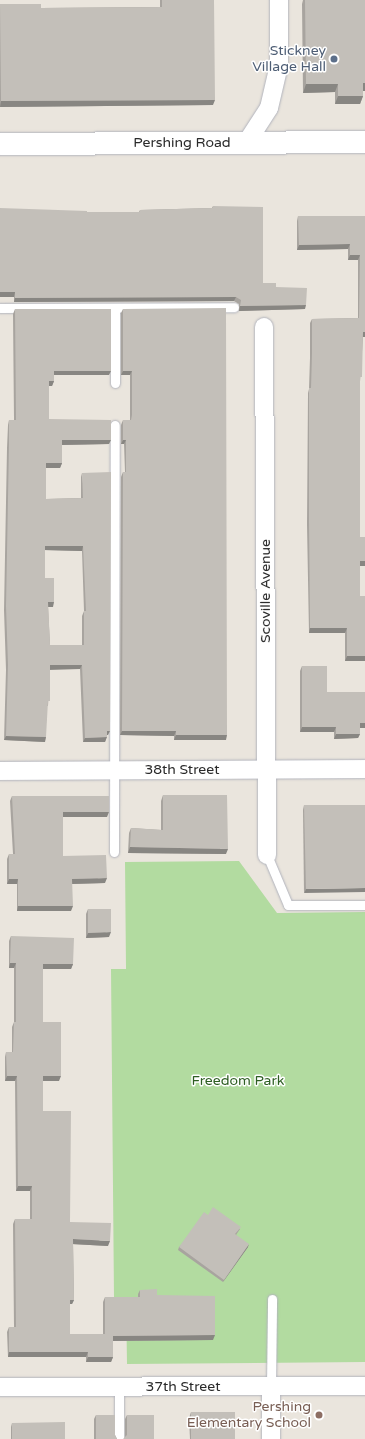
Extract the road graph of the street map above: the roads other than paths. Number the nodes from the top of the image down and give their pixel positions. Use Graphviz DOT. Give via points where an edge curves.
graph roads {
  1 [pos="279,0"];
  2 [pos="247,142"];
  3 [pos="365,142"];
  4 [pos="0,144"];
  5 [pos="234,307"];
  6 [pos="0,308"];
  7 [pos="115,308"];
  8 [pos="264,327"];
  9 [pos="115,383"];
  10 [pos="115,425"];
  11 [pos="266,769"];
  12 [pos="365,769"];
  13 [pos="115,770"];
  14 [pos="0,771"];
  15 [pos="114,852"];
  16 [pos="267,855"];
  17 [pos="365,905"];
  18 [pos="272,1300"];
  19 [pos="365,1386"];
  20 [pos="0,1387"];
  21 [pos="119,1387"];
  22 [pos="271,1387"];
  23 [pos="119,1439"];
  24 [pos="271,1439"];
  1 -- 2 [label="street" via="279,65 269,108"];
  2 -- 3 [label="main road, Pershing Road"];
  2 -- 4 [label="main road, Pershing Road"];
  5 -- 7 [label="lane"];
  6 -- 7 [label="lane"];
  7 -- 9 [label="lane"];
  8 -- 11 [label="street, Scoville Avenue"];
  10 -- 13 [label="lane"];
  11 -- 12 [label="street, 38th Street"];
  11 -- 13 [label="street, 38th Street"];
  11 -- 16 [label="street, Scoville Avenue"];
  13 -- 14 [label="street, 38th Street"];
  13 -- 15 [label="lane"];
  16 -- 17 [label="lane" via="288,905"];
  18 -- 22 [label="lane"];
  19 -- 22 [label="street, 37th Street"];
  20 -- 21 [label="street, 37th Street"];
  21 -- 22 [label="street, 37th Street"];
  21 -- 23 [label="lane"];
  22 -- 24 [label="street"];
}
